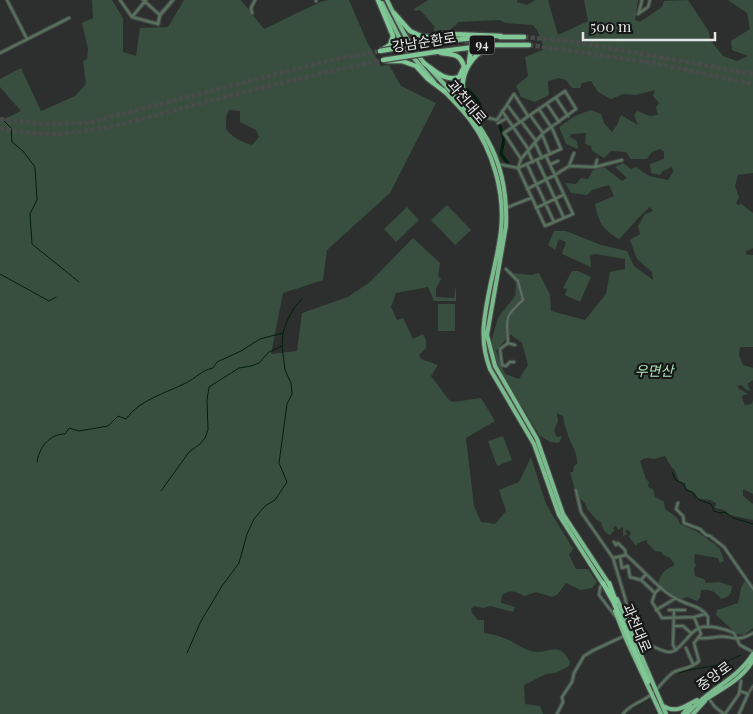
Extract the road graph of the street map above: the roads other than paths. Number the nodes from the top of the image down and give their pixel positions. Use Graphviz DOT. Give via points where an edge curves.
graph roads {
  1 [pos="7,0"];
  2 [pos="120,0"];
  3 [pos="144,0"];
  4 [pos="173,0"];
  5 [pos="255,0"];
  6 [pos="379,0"];
  7 [pos="387,0"];
  8 [pos="642,0"];
  9 [pos="650,0"];
  10 [pos="252,13"];
  11 [pos="394,13"];
  12 [pos="160,15"];
  13 [pos="132,17"];
  14 [pos="69,18"];
  15 [pos="158,24"];
  16 [pos="452,36"];
  17 [pos="501,36"];
  18 [pos="524,37"];
  19 [pos="27,39"];
  20 [pos="432,42"];
  21 [pos="503,45"];
  22 [pos="529,45"];
  23 [pos="471,49"];
  24 [pos="435,52"];
  25 [pos="0,53"];
  26 [pos="424,63"];
  27 [pos="463,80"];
  28 [pos="444,91"];
  29 [pos="556,98"];
  30 [pos="547,104"];
  31 [pos="508,105"];
  32 [pos="539,109"];
  33 [pos="502,111"];
  34 [pos="468,112"];
  35 [pos="529,116"];
  36 [pos="568,116"];
  37 [pos="507,118"];
  38 [pos="521,122"];
  39 [pos="559,122"];
  40 [pos="498,123"];
  41 [pos="513,127"];
  42 [pos="551,127"];
  43 [pos="542,133"];
  44 [pos="535,142"];
  45 [pos="528,151"];
  46 [pos="574,153"];
  47 [pos="550,154"];
  48 [pos="546,156"];
  49 [pos="542,158"];
  50 [pos="521,159"];
  51 [pos="537,160"];
  52 [pos="597,160"];
  53 [pos="622,160"];
  54 [pos="558,161"];
  55 [pos="533,162"];
  56 [pos="498,164"];
  57 [pos="527,164"];
  58 [pos="550,164"];
  59 [pos="493,165"];
  60 [pos="568,166"];
  61 [pos="595,167"];
  62 [pos="518,168"];
  63 [pos="555,175"];
  64 [pos="546,180"];
  65 [pos="536,184"];
  66 [pos="527,189"];
  67 [pos="564,194"];
  68 [pos="531,198"];
  69 [pos="555,199"];
  70 [pos="546,203"];
  71 [pos="506,208"];
  72 [pos="536,208"];
  73 [pos="564,218"];
  74 [pos="554,222"];
  75 [pos="497,264"];
  76 [pos="506,269"];
  77 [pos="508,343"];
  78 [pos="515,345"];
  79 [pos="514,362"];
  80 [pos="576,490"];
  81 [pos="678,503"];
  82 [pos="614,542"];
  83 [pos="626,555"];
  84 [pos="620,557"];
  85 [pos="613,558"];
  86 [pos="646,574"];
  87 [pos="641,580"];
  88 [pos="606,583"];
  89 [pos="660,587"];
  90 [pos="753,589"];
  91 [pos="655,593"];
  92 [pos="676,598"];
  93 [pos="656,610"];
  94 [pos="669,610"];
  95 [pos="674,610"];
  96 [pos="685,610"];
  97 [pos="706,614"];
  98 [pos="618,617"];
  99 [pos="674,617"];
  100 [pos="694,617"];
  101 [pos="674,626"];
  102 [pos="708,627"];
  103 [pos="699,628"];
  104 [pos="691,633"];
  105 [pos="753,633"];
  106 [pos="625,636"];
  107 [pos="633,637"];
  108 [pos="699,638"];
  109 [pos="737,640"];
  110 [pos="686,648"];
  111 [pos="676,650"];
  112 [pos="753,653"];
  113 [pos="753,660"];
  114 [pos="693,665"];
  115 [pos="741,681"];
  116 [pos="648,682"];
  117 [pos="753,686"];
  118 [pos="655,691"];
  119 [pos="739,691"];
  120 [pos="748,694"];
  121 [pos="651,695"];
  122 [pos="711,695"];
  123 [pos="697,700"];
  124 [pos="660,706"];
  125 [pos="557,714"];
  126 [pos="623,714"];
  127 [pos="660,714"];
  128 [pos="666,714"];
  129 [pos="683,714"];
  130 [pos="689,714"];
  131 [pos="724,714"];
  132 [pos="739,714"];
  1 -- 19 [label="street"];
  2 -- 13 [label="street"];
  3 -- 12 [label="street"];
  3 -- 13 [label="street"];
  4 -- 12 [label="street"];
  5 -- 10 [label="street"];
  6 -- 20 [label="highway, 강남순환로 / 94, bridge" via="393,36 390,45 380,51"];
  6 -- 28 [label="main road, 과천대로" via="403,45"];
  7 -- 11 [label="main road, 과천대로"];
  8 -- 9 [label="street" via="638,14 648,7"];
  11 -- 17 [label="highway" via="410,31 421,36"];
  11 -- 26 [label="main road, 과천대로"];
  12 -- 15 [label="street"];
  13 -- 15 [label="street"];
  14 -- 19 [label="street"];
  16 -- 20 [label="highway"];
  17 -- 18 [label="highway, 강남순환로 / 94"];
  17 -- 20 [label="highway, 강남순환로 / 94"];
  19 -- 25 [label="street"];
  21 -- 22 [label="highway, 강남순환로 / 94"];
  21 -- 24 [label="highway, 강남순환로 / 94"];
  21 -- 27 [label="highway" via="478,53"];
  23 -- 27 [label="highway"];
  24 -- 26 [label="highway" via="460,57 464,66 460,75 454,79 447,78"];
  24 -- 28 [label="highway, 강남순환로 / 94, bridge" via="383,60 416,66"];
  26 -- 34 [label="main road, 과천대로"];
  27 -- 34 [label="highway"];
  28 -- 34 [label="main road, 과천대로"];
  29 -- 30 [label="street"];
  29 -- 36 [label="street"];
  29 -- 36 [label="street" via="565,91 576,109"];
  30 -- 32 [label="street"];
  30 -- 39 [label="street"];
  31 -- 33 [label="street, 과천대로"];
  31 -- 35 [label="street, 과천대로" via="514,94"];
  31 -- 38 [label="street"];
  32 -- 35 [label="street"];
  32 -- 42 [label="street"];
  33 -- 34 [label="street, 과천대로" via="497,120"];
  33 -- 37 [label="street"];
  34 -- 56 [label="main road, 과천대로" via="486,135"];
  34 -- 59 [label="main road, 과천대로"];
  35 -- 38 [label="street"];
  35 -- 43 [label="street"];
  36 -- 39 [label="street"];
  37 -- 40 [label="street"];
  37 -- 41 [label="street"];
  38 -- 41 [label="street"];
  38 -- 44 [label="street"];
  39 -- 42 [label="street"];
  41 -- 45 [label="street"];
  41 -- 50 [label="street" via="504,133"];
  42 -- 43 [label="street"];
  42 -- 47 [label="street" via="561,149"];
  43 -- 44 [label="street"];
  43 -- 47 [label="street"];
  44 -- 45 [label="street"];
  44 -- 49 [label="street"];
  45 -- 50 [label="street"];
  45 -- 55 [label="street"];
  46 -- 60 [label="street"];
  47 -- 48 [label="street"];
  48 -- 49 [label="street"];
  48 -- 58 [label="street"];
  49 -- 51 [label="street"];
  50 -- 62 [label="street"];
  51 -- 55 [label="street"];
  51 -- 64 [label="street"];
  52 -- 61 [label="street"];
  53 -- 61 [label="street"];
  54 -- 58 [label="street"];
  55 -- 57 [label="street"];
  56 -- 59 [label="main road"];
  56 -- 62 [label="street"];
  56 -- 71 [label="main road, 과천대로"];
  57 -- 62 [label="street"];
  57 -- 65 [label="street"];
  58 -- 63 [label="street"];
  59 -- 75 [label="main road, 과천대로" via="501,214"];
  60 -- 61 [label="street"];
  60 -- 63 [label="street"];
  62 -- 66 [label="street"];
  63 -- 64 [label="street"];
  63 -- 67 [label="street"];
  64 -- 65 [label="street"];
  64 -- 69 [label="street"];
  65 -- 66 [label="street"];
  65 -- 70 [label="street"];
  66 -- 68 [label="street"];
  67 -- 69 [label="street"];
  67 -- 73 [label="street" via="573,214"];
  68 -- 71 [label="street"];
  68 -- 72 [label="street"];
  69 -- 70 [label="street"];
  69 -- 73 [label="street"];
  70 -- 72 [label="street"];
  70 -- 74 [label="street"];
  71 -- 75 [label="main road, 과천대로" via="506,226"];
  72 -- 74 [label="street" via="545,226"];
  73 -- 74 [label="street"];
  75 -- 88 [label="main road, 과천대로" via="487,335 495,366 537,439 563,514"];
  75 -- 88 [label="main road" via="482,334 485,356 534,444 559,515"];
  76 -- 77 [label="street" via="518,279 523,300 507,318"];
  77 -- 78 [label="street"];
  77 -- 79 [label="street" via="500,349 502,365"];
  80 -- 85 [label="street" via="581,512"];
  81 -- 90 [label="street" via="676,509 684,523 700,529 724,547"];
  82 -- 83 [label="street" via="622,546"];
  83 -- 84 [label="street"];
  83 -- 86 [label="street"];
  84 -- 85 [label="street"];
  84 -- 87 [label="street" via="622,568 628,566 630,577"];
  85 -- 107 [label="street"];
  86 -- 87 [label="street"];
  86 -- 89 [label="street"];
  87 -- 91 [label="street"];
  88 -- 98 [label="main road"];
  88 -- 98 [label="street" via="600,588 600,595"];
  88 -- 107 [label="main road"];
  88 -- 116 [label="highway, 과천대로"];
  89 -- 91 [label="street"];
  89 -- 92 [label="street"];
  91 -- 93 [label="street" via="652,602"];
  92 -- 93 [label="street"];
  92 -- 97 [label="street"];
  93 -- 99 [label="street" via="662,618"];
  94 -- 95 [label="street"];
  95 -- 96 [label="street"];
  95 -- 99 [label="street"];
  97 -- 100 [label="street"];
  97 -- 102 [label="street"];
  98 -- 106 [label="main road"];
  99 -- 100 [label="street"];
  99 -- 101 [label="street"];
  100 -- 103 [label="street"];
  101 -- 104 [label="street" via="682,626"];
  101 -- 111 [label="street" via="673,646"];
  102 -- 103 [label="street"];
  102 -- 109 [label="street" via="734,633"];
  103 -- 104 [label="street"];
  103 -- 108 [label="street"];
  104 -- 111 [label="street"];
  105 -- 109 [label="street"];
  106 -- 121 [label="main road"];
  106 -- 125 [label="street" via="584,656 562,697"];
  107 -- 111 [label="street" via="670,652"];
  107 -- 118 [label="main road"];
  108 -- 109 [label="street"];
  108 -- 114 [label="street" via="694,643 699,661"];
  109 -- 112 [label="street"];
  110 -- 114 [label="street"];
  112 -- 122 [label="main road, 중앙로" via="740,672"];
  113 -- 122 [label="main road, 중앙로" via="743,674"];
  114 -- 118 [label="street" via="674,672"];
  115 -- 119 [label="street"];
  117 -- 120 [label="street"];
  118 -- 121 [label="street"];
  118 -- 124 [label="main road"];
  119 -- 120 [label="street"];
  119 -- 131 [label="street"];
  120 -- 132 [label="street"];
  121 -- 124 [label="main road"];
  121 -- 126 [label="street"];
  122 -- 123 [label="main road"];
  122 -- 130 [label="main road"];
  122 -- 130 [label="main road, 중앙로" via="695,705"];
  122 -- 131 [label="street"];
  123 -- 124 [label="main road" via="675,711"];
  123 -- 129 [label="main road"];
  124 -- 127 [label="main road"];
  124 -- 128 [label="main road"];
}
